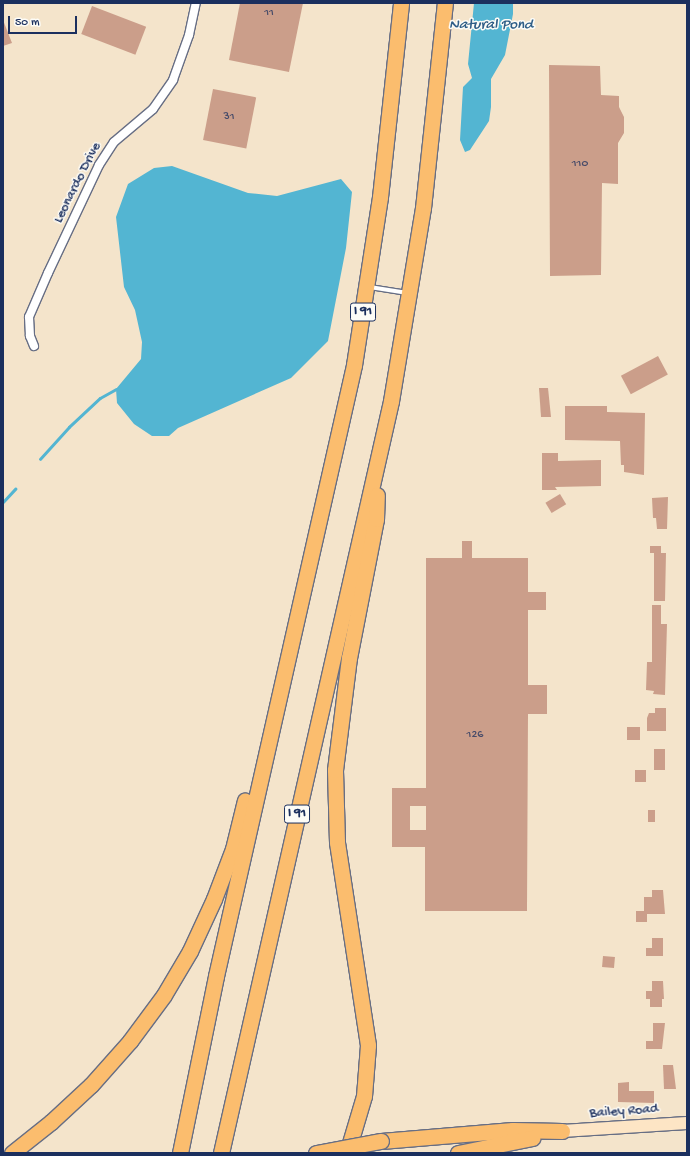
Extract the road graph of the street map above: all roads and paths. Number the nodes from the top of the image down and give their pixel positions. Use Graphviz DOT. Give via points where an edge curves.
graph roads {
  1 [pos="196,3"];
  2 [pos="402,3"];
  3 [pos="446,3"];
  4 [pos="367,287"];
  5 [pos="410,294"];
  6 [pos="34,346"];
  7 [pos="375,475"];
  8 [pos="266,758"];
  9 [pos="687,1123"];
  10 [pos="562,1131"];
  11 [pos="12,1153"];
  12 [pos="180,1153"];
  13 [pos="221,1153"];
  14 [pos="316,1153"];
  15 [pos="347,1153"];
  16 [pos="458,1153"];
  1 -- 6 [label="street, Leonardo Drive" via="189,35 173,80 153,109 114,142 99,165 28,317"];
  2 -- 4 [label="highway, I 91" via="387,149"];
  3 -- 5 [label="highway, I 91" via="428,172"];
  4 -- 5 [label="lane"];
  4 -- 8 [label="highway, I 91" via="338,444"];
  5 -- 7 [label="highway, I 91"];
  7 -- 13 [label="highway, I 91"];
  7 -- 15 [label="highway" via="376,516 354,623 335,770 337,842 368,1045 364,1096"];
  8 -- 11 [label="highway" via="249,787 233,848 214,899 190,951 164,996 130,1041 91,1085"];
  8 -- 12 [label="highway, I 91" via="214,982"];
  9 -- 10 [label="main road, Bailey Road"];
  10 -- 14 [label="highway, bridge" via="513,1130 381,1140"];
  10 -- 16 [label="highway"];
}
